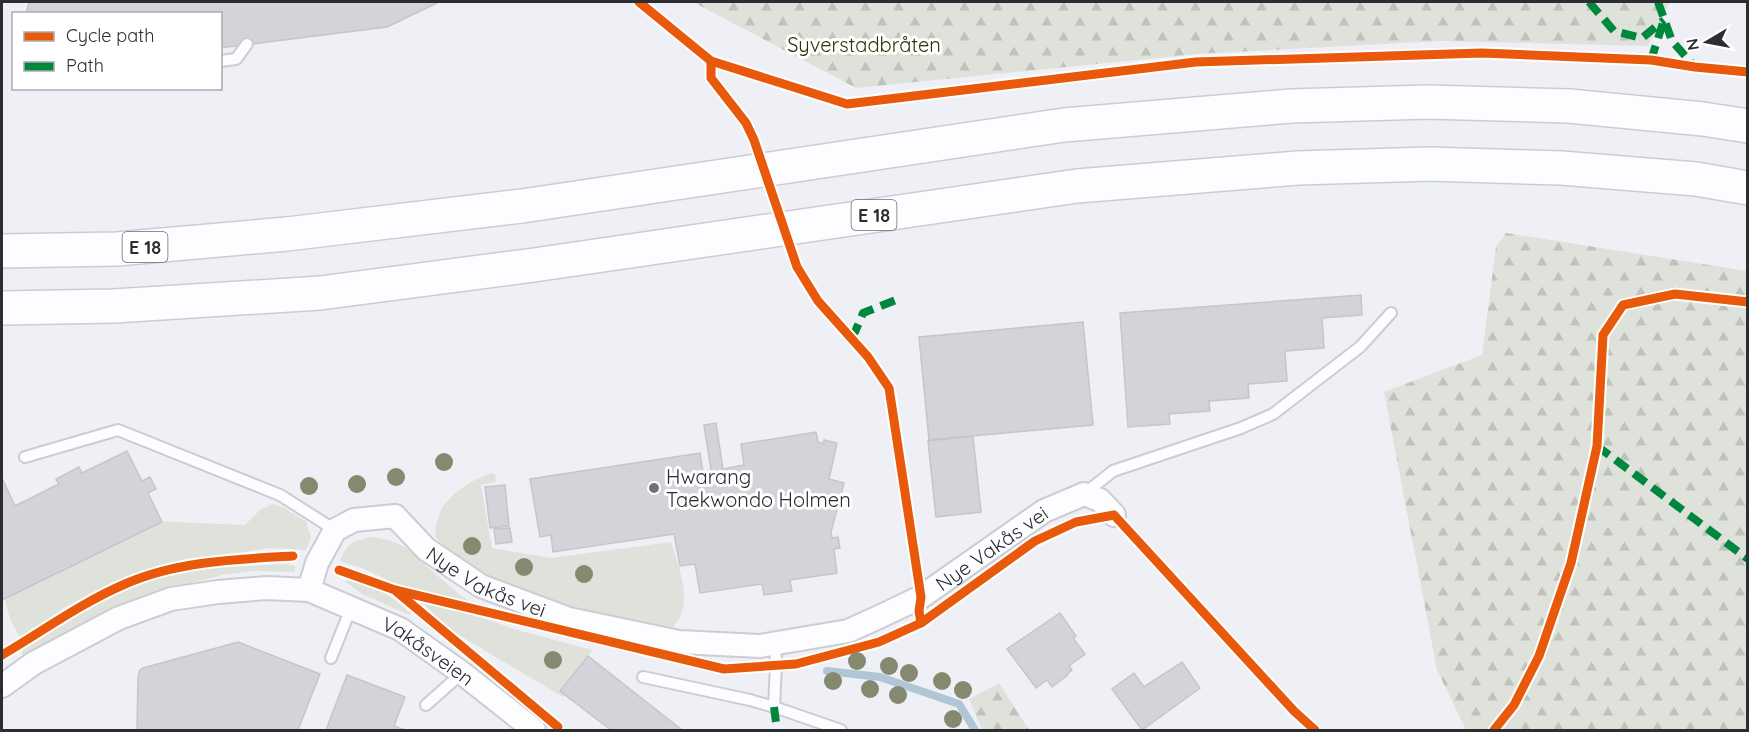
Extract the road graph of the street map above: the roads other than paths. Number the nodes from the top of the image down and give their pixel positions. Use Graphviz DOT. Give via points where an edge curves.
graph roads {
  1 [pos="247,44"];
  2 [pos="222,61"];
  3 [pos="1748,126"];
  4 [pos="1748,188"];
  5 [pos="2,251"];
  6 [pos="2,308"];
  7 [pos="1391,312"];
  8 [pos="25,457"];
  9 [pos="1084,494"];
  10 [pos="1114,515"];
  11 [pos="335,530"];
  12 [pos="309,590"];
  13 [pos="351,608"];
  14 [pos="775,643"];
  15 [pos="331,658"];
  16 [pos="462,673"];
  17 [pos="643,678"];
  18 [pos="2,686"];
  19 [pos="426,705"];
  20 [pos="774,707"];
  21 [pos="534,730"];
  22 [pos="841,730"];
  1 -- 2 [label="lane" via="236,59"];
  3 -- 5 [label="highway, E 18" via="1569,106 1428,102 1292,105 1064,125 522,206 287,234 117,249"];
  4 -- 6 [label="highway, E 18" via="1696,179 1561,168 1430,164 1276,169 1077,186 320,293 114,306"];
  7 -- 9 [label="lane, Nye Vakås vei" via="1360,347 1273,414 1113,471"];
  8 -- 11 [label="lane" via="118,430 280,495"];
  9 -- 10 [label="street" via="1100,500"];
  9 -- 14 [label="street, Nye Vakås vei" via="1044,511 921,597 848,631"];
  11 -- 12 [label="street" via="316,563"];
  11 -- 14 [label="street, Nye Vakås vei" via="354,520 395,516 426,549 481,586 569,619 679,642 760,646"];
  12 -- 13 [label="street, Vakåsveien"];
  12 -- 18 [label="street" via="267,588 171,599 118,618 34,663"];
  13 -- 15 [label="lane"];
  13 -- 16 [label="street, Vakåsveien" via="400,629"];
  14 -- 20 [label="lane"];
  16 -- 19 [label="lane"];
  16 -- 21 [label="street, Vakåsveien"];
  17 -- 20 [label="lane"];
  20 -- 22 [label="lane"];
}
